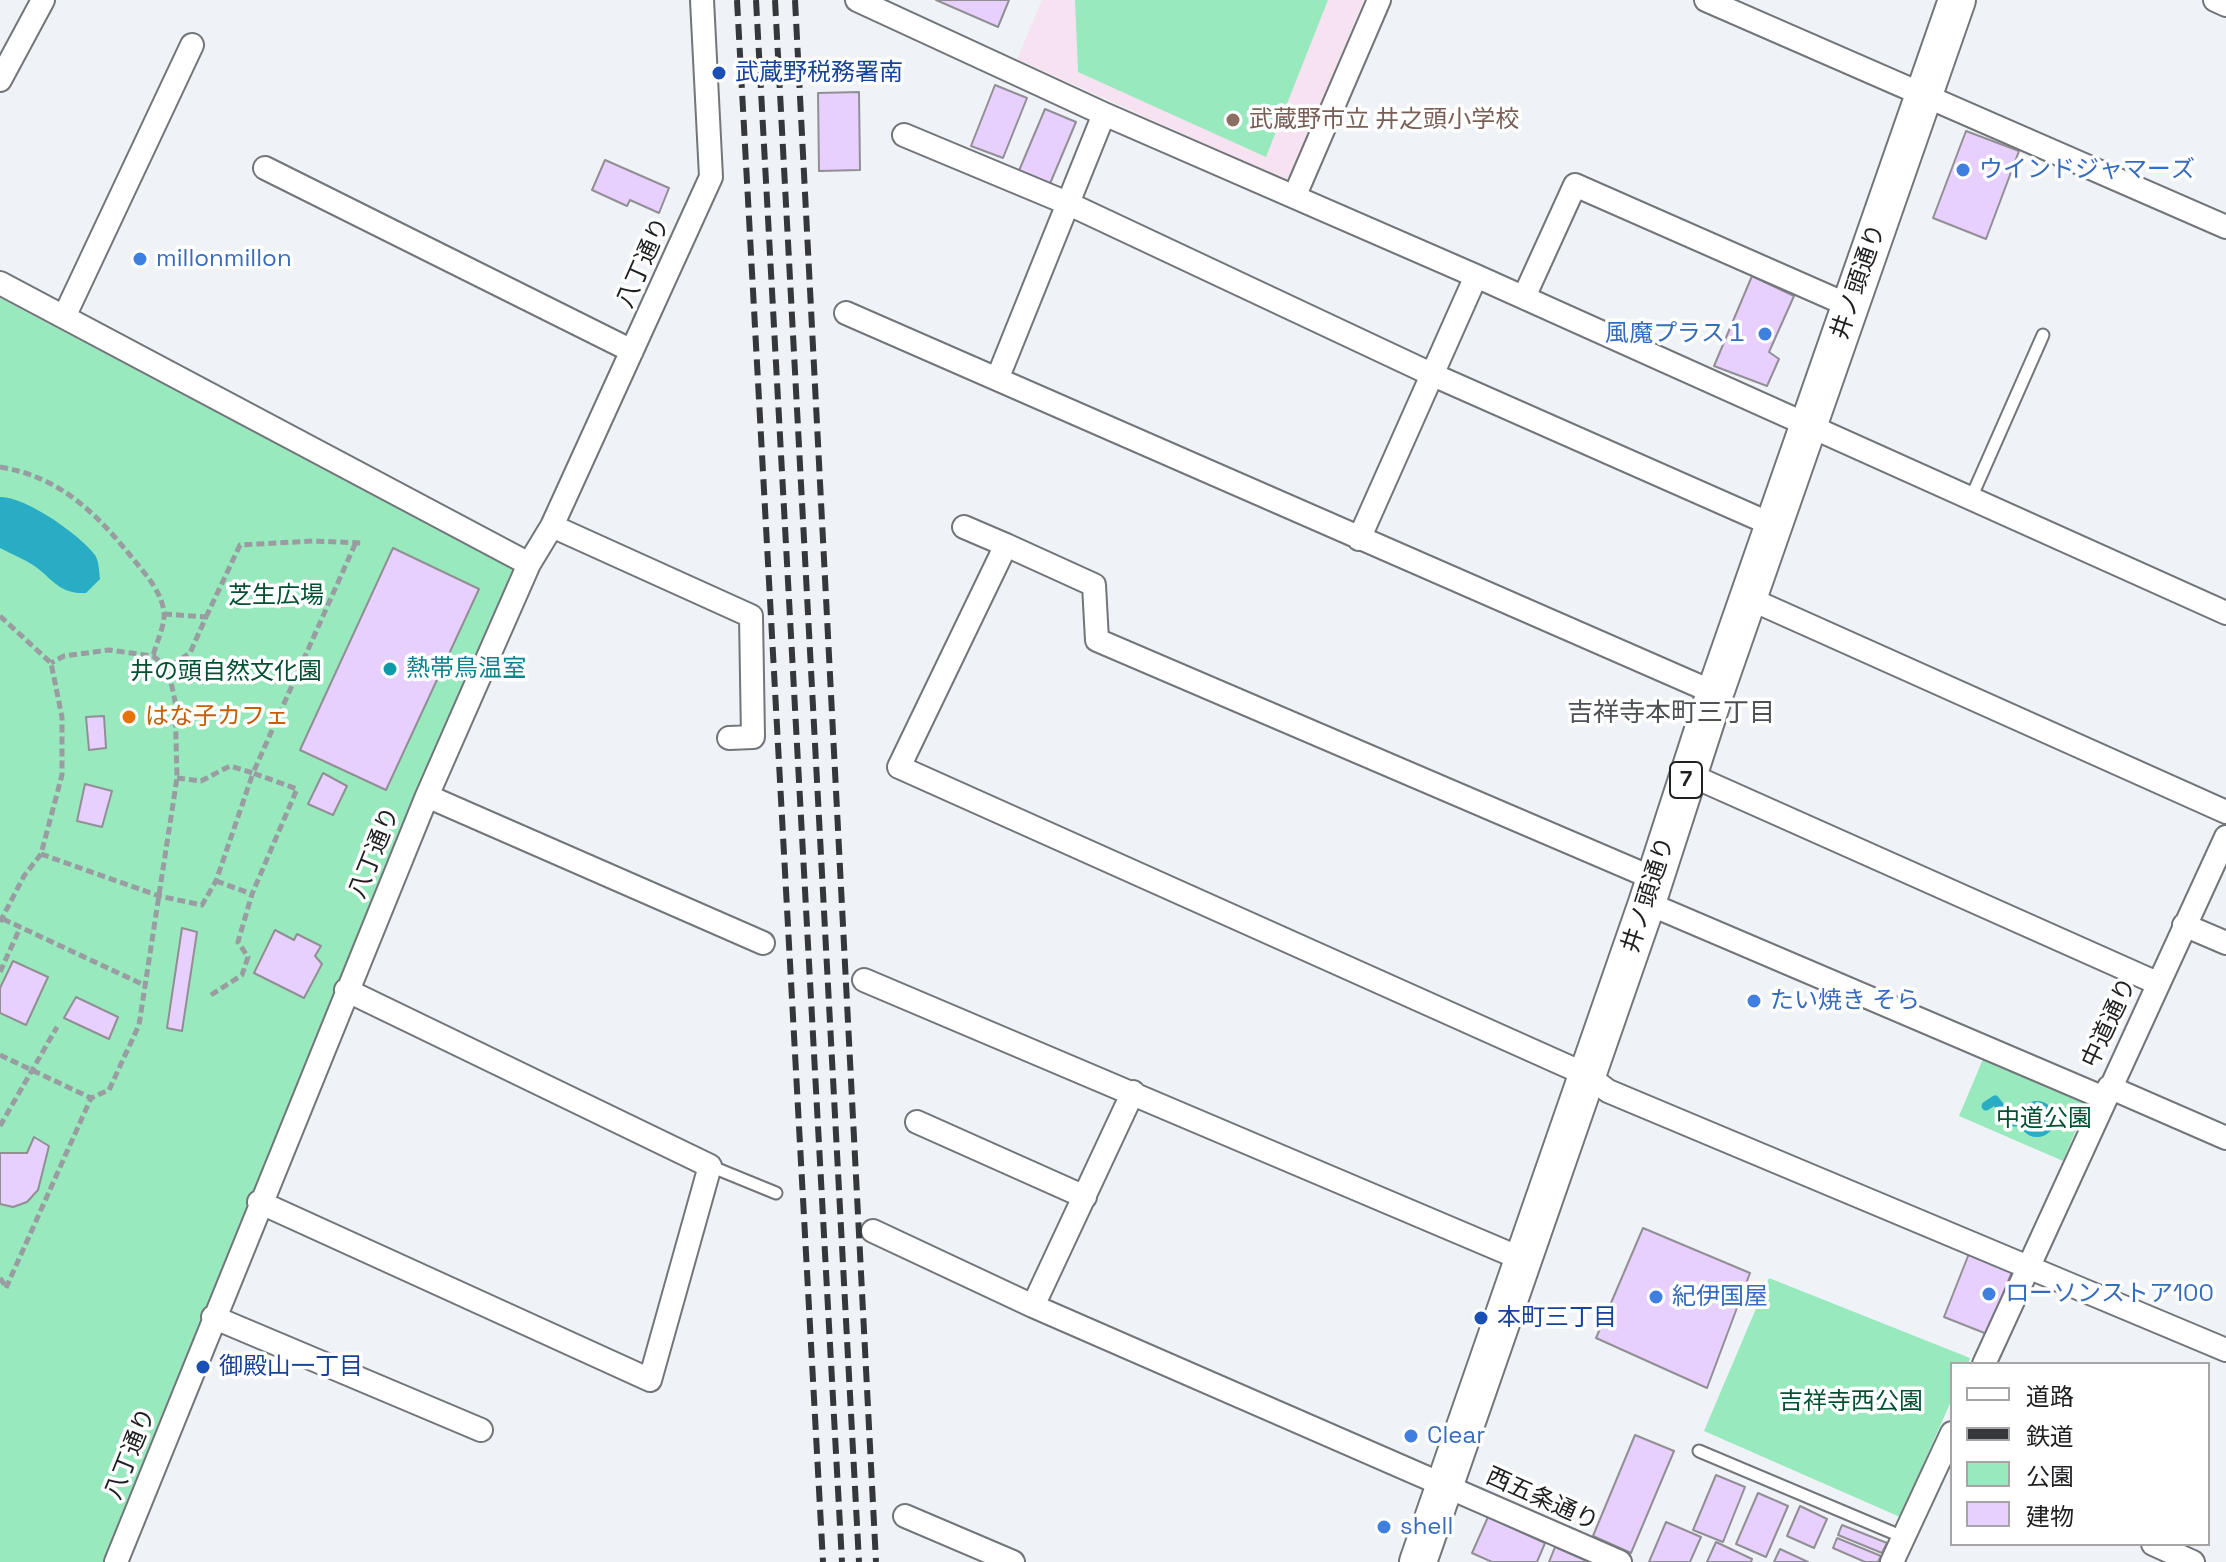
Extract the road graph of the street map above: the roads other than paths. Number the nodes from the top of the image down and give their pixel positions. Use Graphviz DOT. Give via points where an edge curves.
graph roads {
  1 [pos="43,0"];
  2 [pos="702,0"];
  3 [pos="857,0"];
  4 [pos="1379,0"];
  5 [pos="1706,0"];
  6 [pos="1957,0"];
  7 [pos="2215,0"];
  8 [pos="2226,5"];
  9 [pos="192,45"];
  10 [pos="0,80"];
  11 [pos="1924,95"];
  12 [pos="1104,114"];
  13 [pos="904,135"];
  14 [pos="265,168"];
  15 [pos="1295,195"];
  16 [pos="1067,203"];
  17 [pos="2226,227"];
  18 [pos="1476,276"];
  19 [pos="0,283"];
  20 [pos="1524,297"];
  21 [pos="1850,306"];
  22 [pos="846,313"];
  23 [pos="64,317"];
  24 [pos="2043,335"];
  25 [pos="632,351"];
  26 [pos="1431,374"];
  27 [pos="998,377"];
  28 [pos="1810,426"];
  29 [pos="1971,498"];
  30 [pos="552,526"];
  31 [pos="1775,526"];
  32 [pos="964,527"];
  33 [pos="1359,539"];
  34 [pos="1006,545"];
  35 [pos="529,564"];
  36 [pos="1748,598"];
  37 [pos="2226,613"];
  38 [pos="1715,693"];
  39 [pos="729,738"];
  40 [pos="1688,774"];
  41 [pos="427,796"];
  42 [pos="2226,812"];
  43 [pos="2226,837"];
  44 [pos="1651,891"];
  45 [pos="2184,925"];
  46 [pos="763,943"];
  47 [pos="2226,943"];
  48 [pos="864,980"];
  49 [pos="2157,983"];
  50 [pos="346,990"];
  51 [pos="1587,1075"];
  52 [pos="1133,1092"];
  53 [pos="2106,1093"];
  54 [pos="917,1122"];
  55 [pos="2226,1138"];
  56 [pos="710,1166"];
  57 [pos="776,1193"];
  58 [pos="1085,1197"];
  59 [pos="259,1202"];
  60 [pos="873,1231"];
  61 [pos="1522,1259"];
  62 [pos="2029,1265"];
  63 [pos="1033,1306"];
  64 [pos="213,1317"];
  65 [pos="2226,1350"];
  66 [pos="1985,1362"];
  67 [pos="481,1430"];
  68 [pos="1949,1446"];
  69 [pos="1699,1451"];
  70 [pos="1444,1485"];
  71 [pos="905,1516"];
  72 [pos="1903,1537"];
  73 [pos="2157,1546"];
  74 [pos="116,1562"];
  75 [pos="1013,1562"];
  76 [pos="1418,1562"];
  77 [pos="1620,1562"];
  78 [pos="1892,1562"];
  79 [pos="2193,1562"];
  1 -- 10 [label="street"];
  2 -- 25 [label="street, 八丁通り" via="716,103 711,177"];
  3 -- 12 [label="street"];
  4 -- 15 [label="street"];
  5 -- 11 [label="street"];
  6 -- 11 [label="main road, 井ノ頭通り / 7"];
  7 -- 8 [label="street"];
  9 -- 23 [label="street"];
  11 -- 17 [label="street"];
  11 -- 21 [label="main road, 井ノ頭通り / 7"];
  12 -- 15 [label="street"];
  12 -- 16 [label="street"];
  13 -- 16 [label="street"];
  14 -- 25 [label="street"];
  15 -- 18 [label="street"];
  16 -- 26 [label="street"];
  16 -- 27 [label="street"];
  18 -- 20 [label="street"];
  18 -- 26 [label="street"];
  19 -- 23 [label="street"];
  20 -- 21 [label="street" via="1575,185"];
  20 -- 28 [label="street"];
  21 -- 28 [label="main road, 井ノ頭通り / 7"];
  22 -- 27 [label="street"];
  23 -- 35 [label="street"];
  24 -- 29 [label="lane"];
  25 -- 30 [label="street, 八丁通り"];
  26 -- 31 [label="street"];
  26 -- 33 [label="street"];
  27 -- 33 [label="street"];
  28 -- 29 [label="street"];
  28 -- 31 [label="main road, 井ノ頭通り / 7"];
  29 -- 37 [label="street"];
  30 -- 35 [label="street, 八丁通り"];
  30 -- 39 [label="street" via="751,616 753,737"];
  31 -- 36 [label="main road, 井ノ頭通り / 7"];
  32 -- 34 [label="street"];
  33 -- 38 [label="street"];
  34 -- 44 [label="street" via="1094,585 1097,640"];
  34 -- 51 [label="street" via="899,767"];
  35 -- 41 [label="street, 八丁通り"];
  36 -- 38 [label="main road, 井ノ頭通り / 7"];
  36 -- 42 [label="street"];
  38 -- 40 [label="main road, 井ノ頭通り / 7"];
  40 -- 44 [label="main road, 井ノ頭通り / 7"];
  40 -- 49 [label="street"];
  41 -- 46 [label="street"];
  41 -- 50 [label="street, 八丁通り"];
  43 -- 45 [label="street, 中道通り"];
  44 -- 51 [label="main road, 井ノ頭通り / 7"];
  44 -- 53 [label="street"];
  45 -- 47 [label="street"];
  45 -- 49 [label="street, 中道通り"];
  48 -- 52 [label="street"];
  49 -- 53 [label="street, 中道通り"];
  50 -- 56 [label="street"];
  50 -- 59 [label="street, 八丁通り"];
  51 -- 61 [label="main road, 井ノ頭通り / 7"];
  51 -- 62 [label="street" via="1608,1091"];
  52 -- 58 [label="street"];
  52 -- 61 [label="street"];
  53 -- 55 [label="street"];
  53 -- 62 [label="street, 中道通り"];
  54 -- 58 [label="street"];
  56 -- 57 [label="lane"];
  56 -- 59 [label="street" via="650,1380"];
  58 -- 63 [label="street"];
  59 -- 64 [label="street, 八丁通り"];
  60 -- 63 [label="street, 西五条通り"];
  61 -- 70 [label="main road, 井ノ頭通り / 7"];
  62 -- 65 [label="street"];
  62 -- 66 [label="street, 中道通り"];
  63 -- 70 [label="street, 西五条通り"];
  64 -- 67 [label="street"];
  64 -- 74 [label="street, 八丁通り"];
  68 -- 72 [label="street"];
  69 -- 72 [label="lane"];
  70 -- 76 [label="main road, 井ノ頭通り / 7"];
  70 -- 77 [label="street, 西五条通り"];
  71 -- 75 [label="street"];
  72 -- 78 [label="street"];
  73 -- 79 [label="street"];
}
